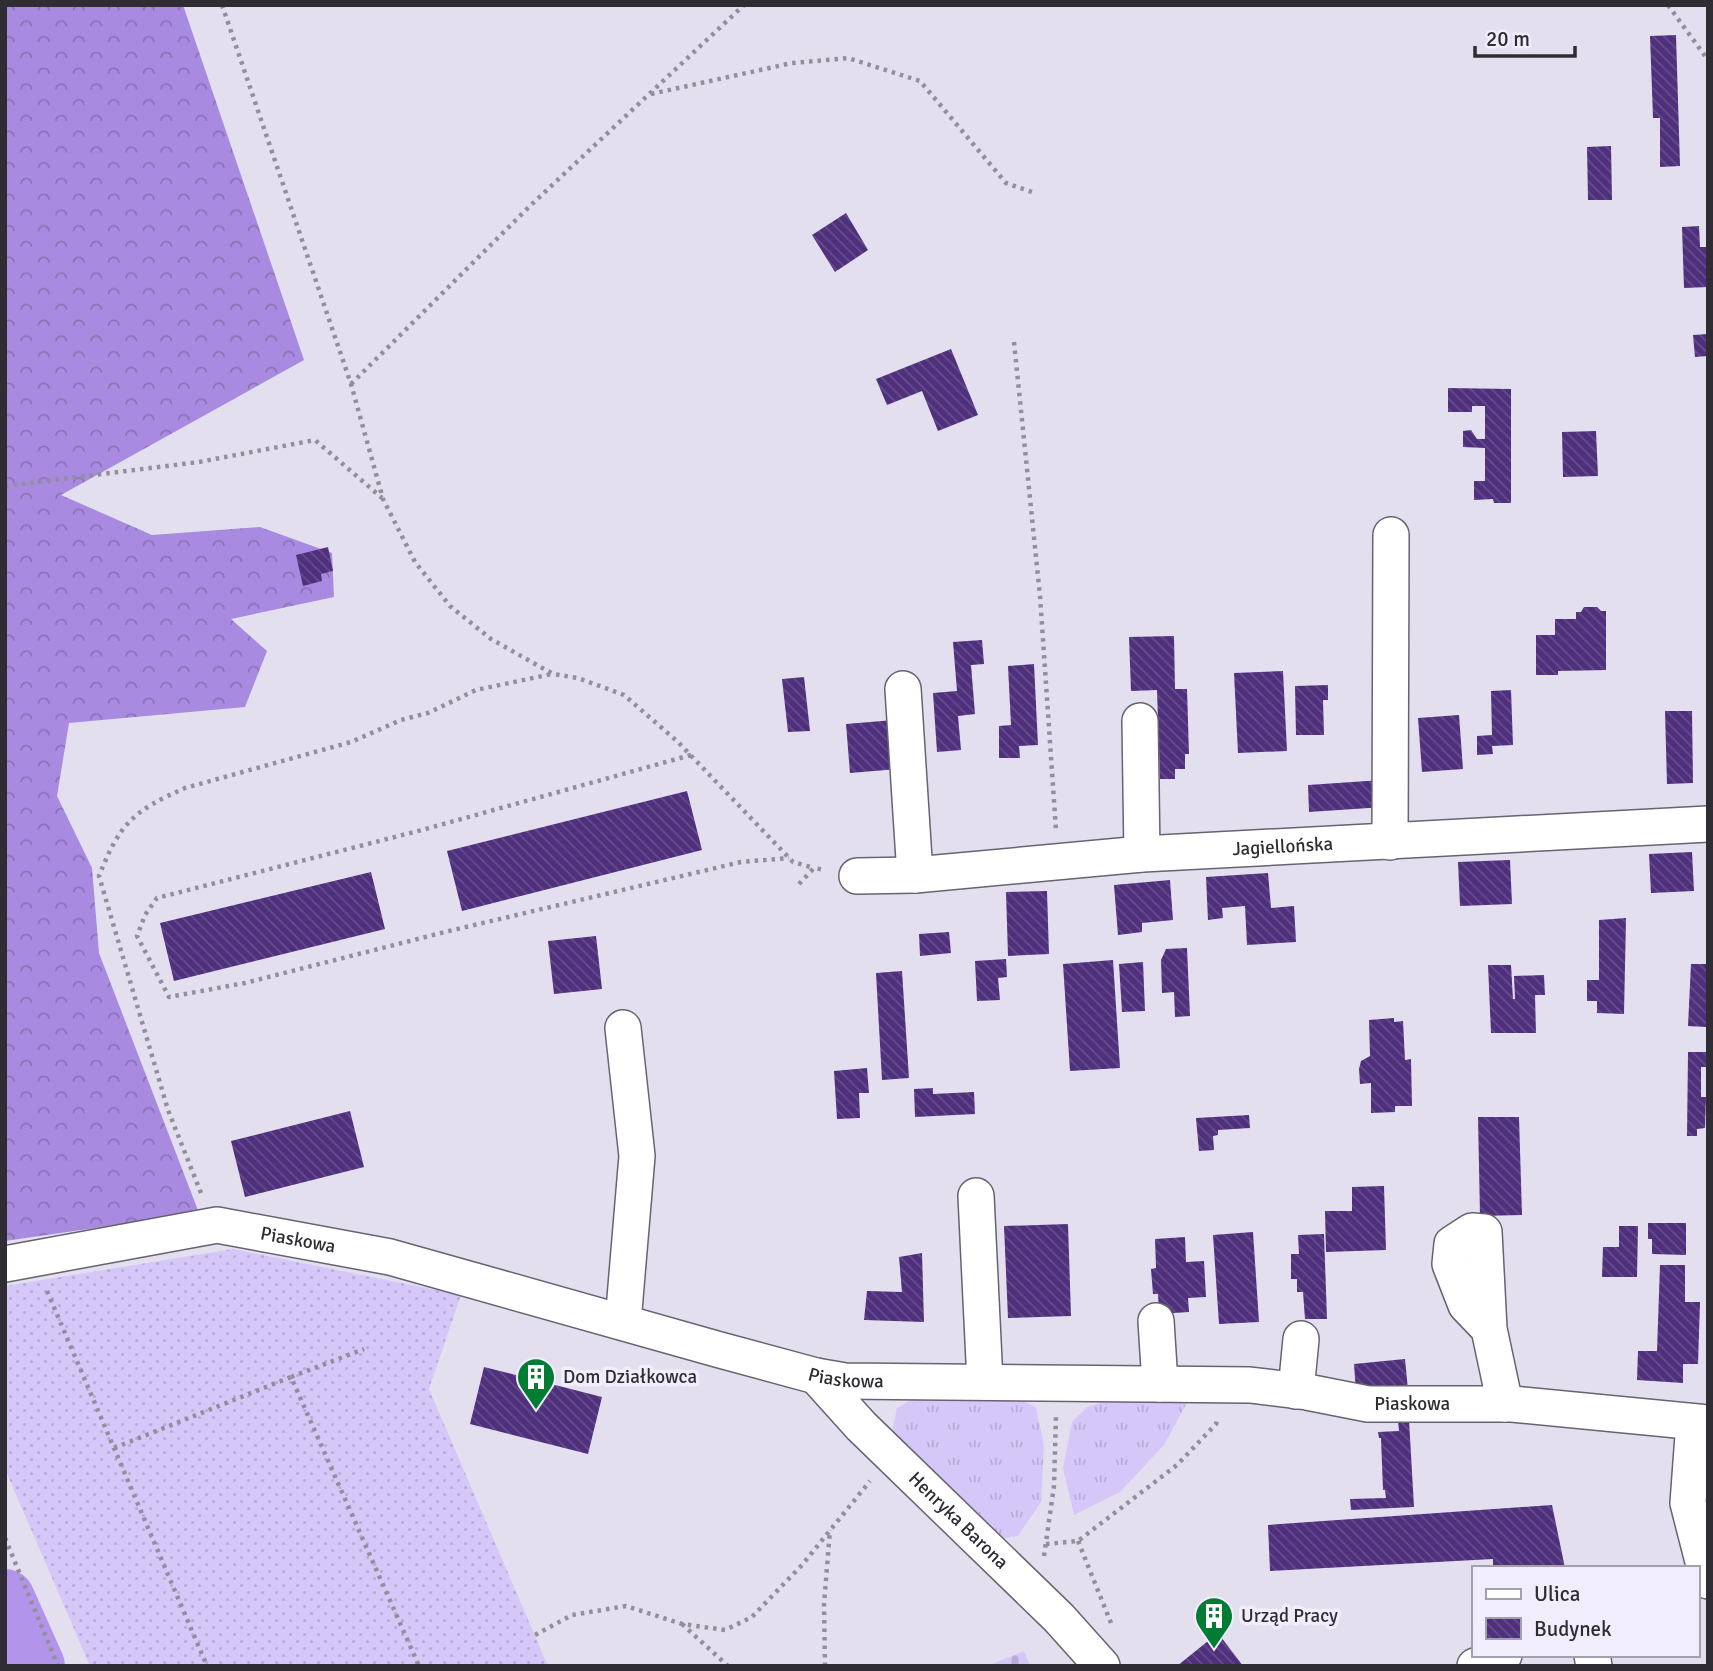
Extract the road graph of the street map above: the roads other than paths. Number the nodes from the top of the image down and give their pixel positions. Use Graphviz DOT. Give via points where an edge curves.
graph roads {
  1 [pos="1391,535"];
  2 [pos="903,689"];
  3 [pos="1140,722"];
  4 [pos="1708,824"];
  5 [pos="1390,842"];
  6 [pos="1142,854"];
  7 [pos="915,875"];
  8 [pos="857,876"];
  9 [pos="624,1028"];
  10 [pos="976,1196"];
  11 [pos="19,1261"];
  12 [pos="1156,1321"];
  13 [pos="623,1322"];
  14 [pos="1489,1329"];
  15 [pos="1300,1339"];
  16 [pos="816,1376"];
  17 [pos="985,1382"];
  18 [pos="1160,1384"];
  19 [pos="1296,1391"];
  20 [pos="1505,1404"];
  21 [pos="1701,1422"];
  22 [pos="1708,1581"];
  23 [pos="1499,1657"];
  24 [pos="1102,1666"];
  25 [pos="1475,1666"];
  1 -- 5 [label="street"];
  2 -- 7 [label="street"];
  3 -- 6 [label="street"];
  4 -- 5 [label="street, Jagiellońska"];
  5 -- 6 [label="street, Jagiellońska"];
  6 -- 7 [label="street, Jagiellońska"];
  7 -- 8 [label="street, Jagiellońska"];
  9 -- 13 [label="street" via="637,1156"];
  10 -- 17 [label="street"];
  11 -- 13 [label="street, Piaskowa" via="216,1225 390,1257"];
  12 -- 18 [label="street"];
  13 -- 16 [label="street, Piaskowa"];
  14 -- 20 [label="street"];
  15 -- 19 [label="street"];
  16 -- 17 [label="street, Piaskowa" via="845,1381"];
  16 -- 24 [label="street, Henryka Barona" via="1040,1598"];
  17 -- 18 [label="street, Piaskowa"];
  18 -- 19 [label="street, Piaskowa"];
  19 -- 20 [label="street, Piaskowa" via="1368,1404"];
  20 -- 21 [label="street, Piaskowa"];
  21 -- 22 [label="street" via="1688,1503"];
  23 -- 25 [label="street"];
}
